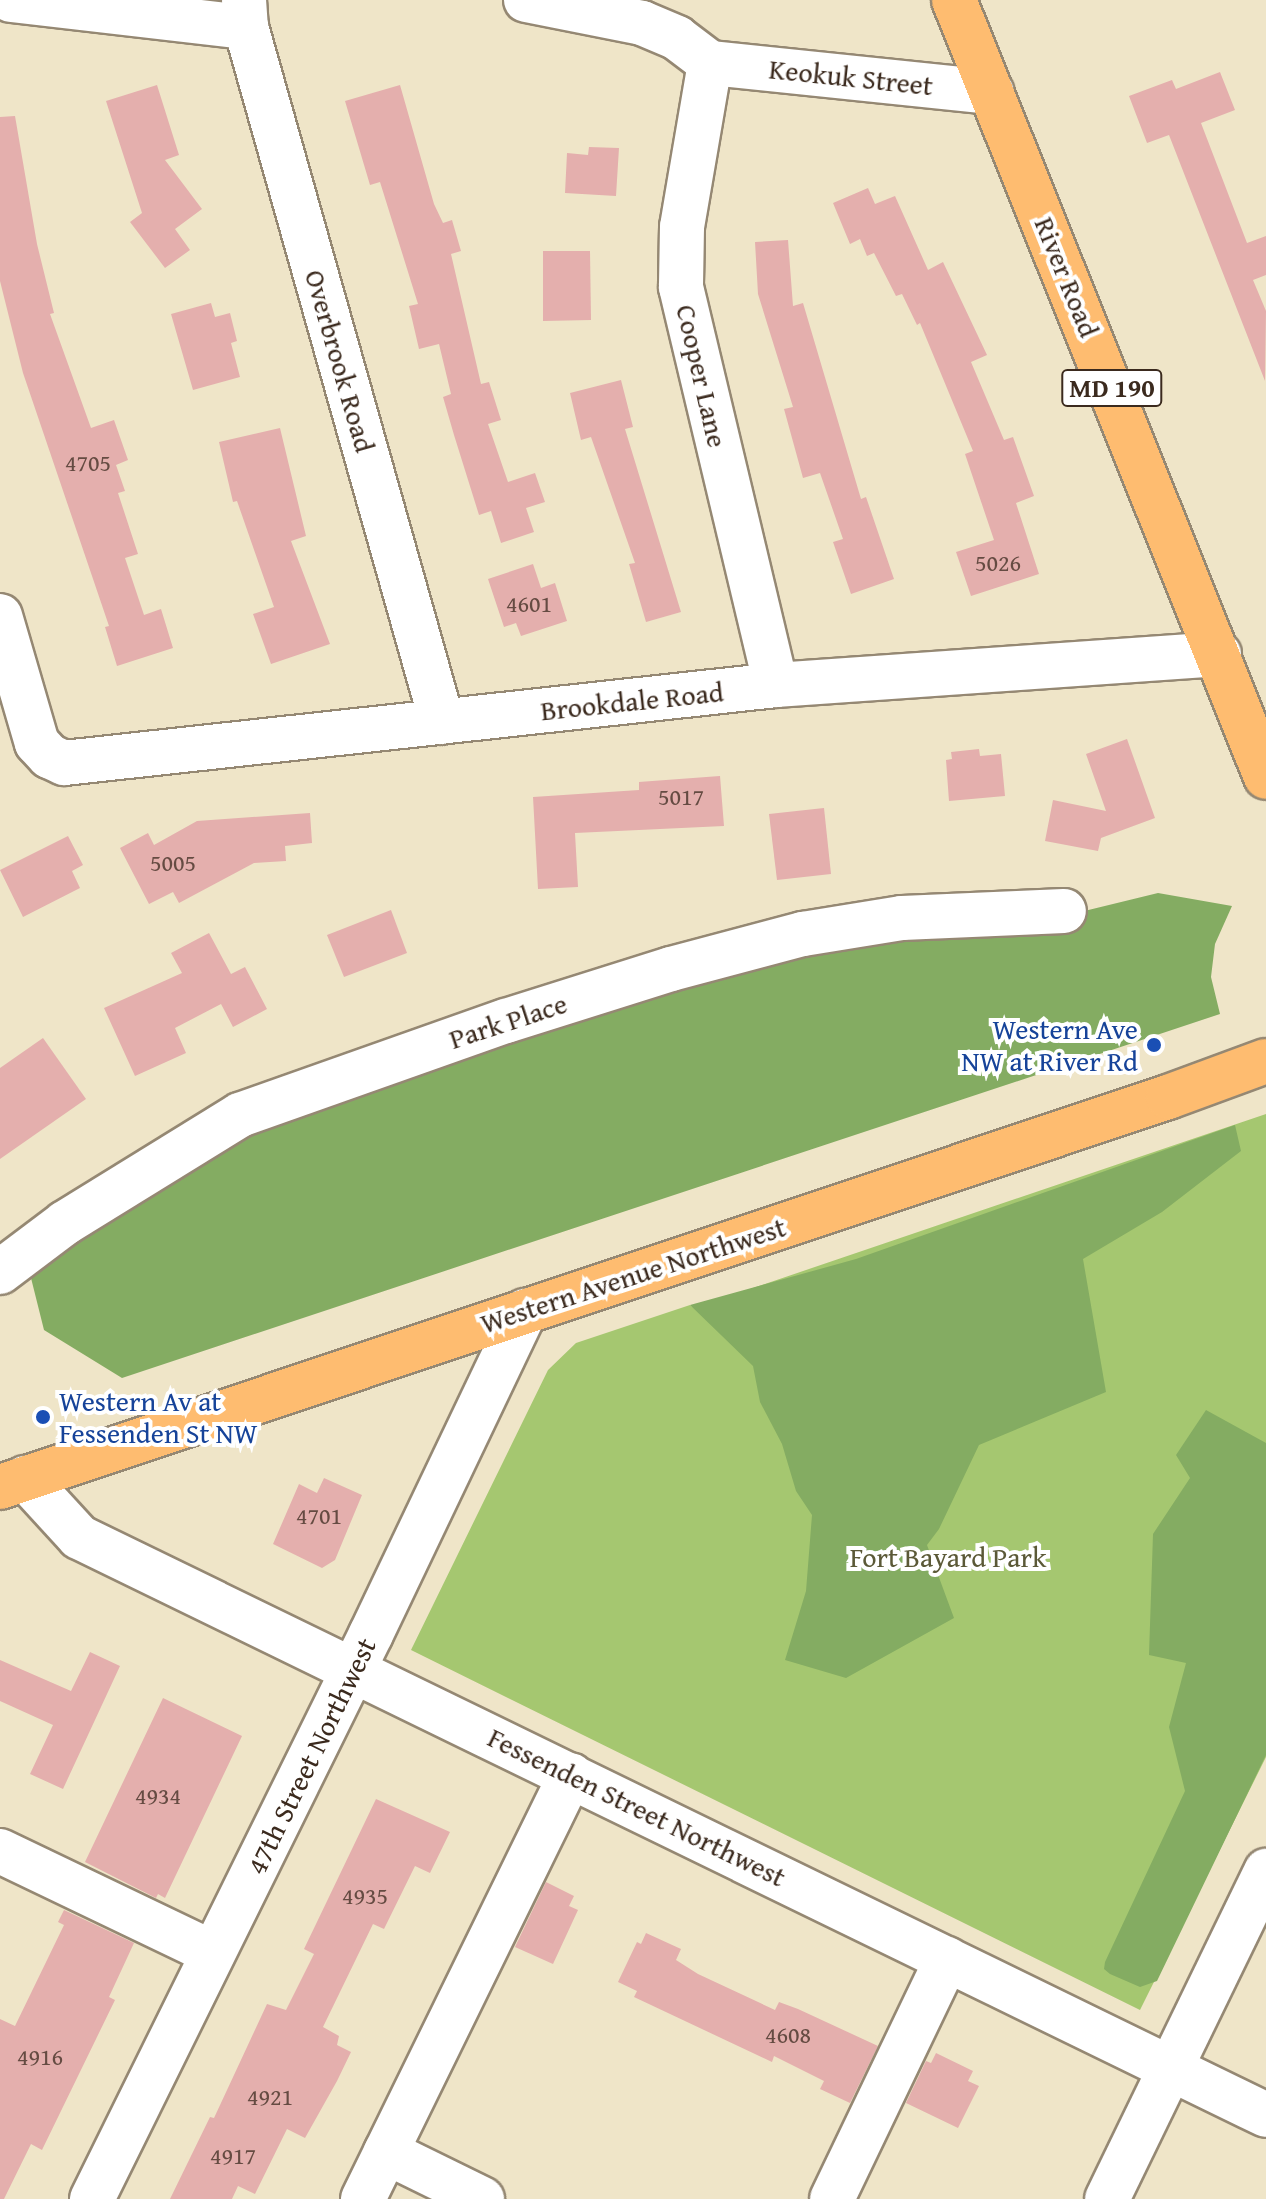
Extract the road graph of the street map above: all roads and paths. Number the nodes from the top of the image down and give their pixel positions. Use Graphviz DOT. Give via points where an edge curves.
graph roads {
  1 [pos="11,0"];
  2 [pos="526,0"];
  3 [pos="954,0"];
  4 [pos="245,13"];
  5 [pos="710,63"];
  6 [pos="992,92"];
  7 [pos="0,616"];
  8 [pos="1219,654"];
  9 [pos="776,685"];
  10 [pos="442,722"];
  11 [pos="1266,777"];
  12 [pos="1064,911"];
  13 [pos="1266,1061"];
  14 [pos="0,1272"];
  15 [pos="525,1311"];
  16 [pos="12,1482"];
  17 [pos="354,1669"];
  18 [pos="571,1775"];
  19 [pos="0,1851"];
  20 [pos="1266,1871"];
  21 [pos="213,1953"];
  22 [pos="947,1959"];
  23 [pos="1170,2068"];
  24 [pos="1266,2115"];
  25 [pos="386,2152"];
  26 [pos="92,2199"];
  27 [pos="363,2199"];
  28 [pos="482,2199"];
  29 [pos="832,2199"];
  30 [pos="1107,2199"];
  1 -- 4 [label="street"];
  2 -- 5 [label="street" via="642,23 677,38"];
  3 -- 6 [label="main road, River Road / MD 190"];
  4 -- 10 [label="street, Overbrook Road"];
  5 -- 6 [label="street, Keokuk Street"];
  5 -- 9 [label="street, Cooper Lane" via="682,227 681,287"];
  6 -- 8 [label="main road, River Road / MD 190"];
  7 -- 10 [label="street, Brookdale Road" via="37,743 64,763"];
  8 -- 9 [label="street, Brookdale Road"];
  8 -- 11 [label="main road, River Road / MD 190"];
  9 -- 10 [label="street, Brookdale Road"];
  12 -- 14 [label="street, Park Place" via="902,918 803,934 491,1025 240,1115 65,1223"];
  13 -- 15 [label="main road, Western Avenue Northwest"];
  15 -- 16 [label="main road, Western Avenue Northwest"];
  15 -- 17 [label="street, 47th Street Northwest"];
  16 -- 17 [label="street, Fessenden Street Northwest" via="79,1537"];
  17 -- 18 [label="street, Fessenden Street Northwest"];
  17 -- 21 [label="street, 47th Street Northwest"];
  18 -- 22 [label="street, Fessenden Street Northwest"];
  18 -- 25 [label="street"];
  19 -- 21 [label="street"];
  20 -- 23 [label="street"];
  21 -- 26 [label="street, 47th Street Northwest"];
  22 -- 23 [label="street, Fessenden Street Northwest"];
  22 -- 29 [label="street"];
  23 -- 24 [label="street, Fessenden Street Northwest"];
  23 -- 30 [label="street"];
  25 -- 27 [label="street"];
  25 -- 28 [label="street"];
}
